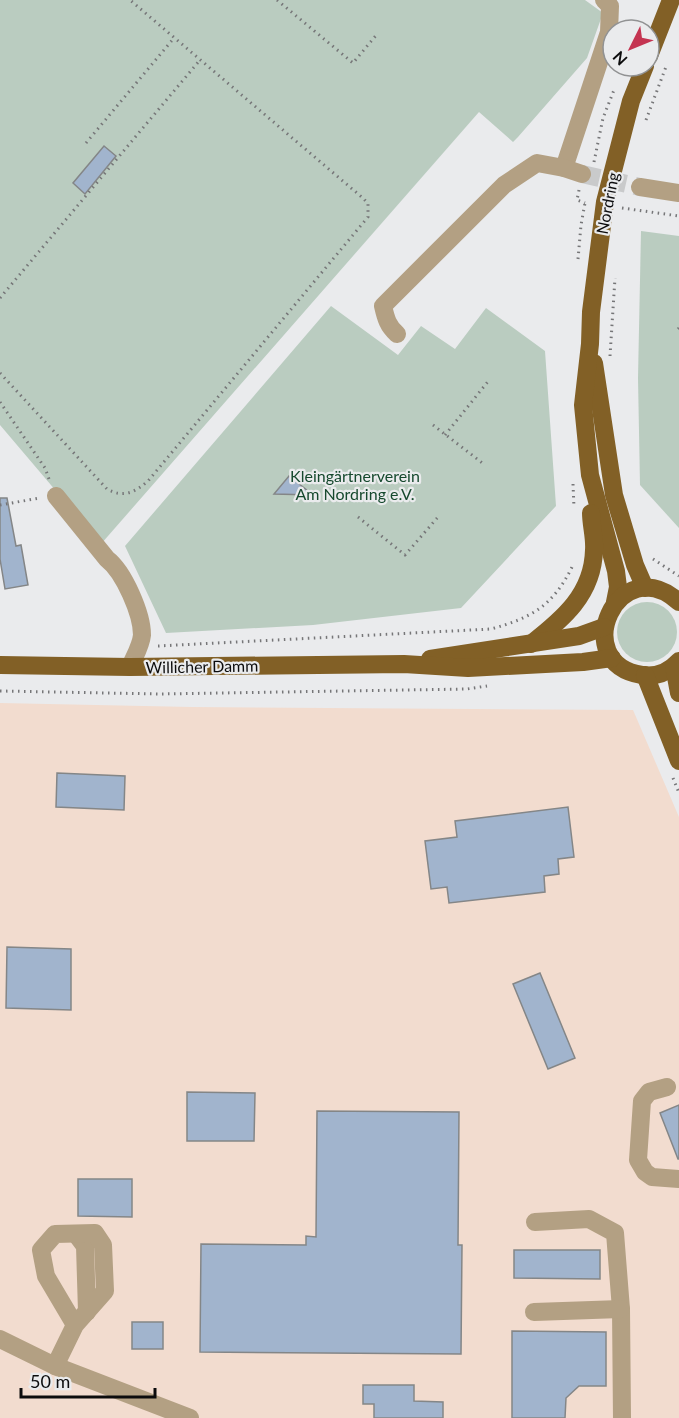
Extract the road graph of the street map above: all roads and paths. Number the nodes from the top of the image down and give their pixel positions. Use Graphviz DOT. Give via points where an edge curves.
graph roads {
  1 [pos="130,0"];
  2 [pos="277,0"];
  3 [pos="604,0"];
  4 [pos="671,0"];
  5 [pos="661,25"];
  6 [pos="378,33"];
  7 [pos="174,38"];
  8 [pos="200,60"];
  9 [pos="667,62"];
  10 [pos="640,78"];
  11 [pos="643,128"];
  12 [pos="86,142"];
  13 [pos="564,168"];
  14 [pos="582,174"];
  15 [pos="640,187"];
  16 [pos="679,193"];
  17 [pos="622,208"];
  18 [pos="679,216"];
  19 [pos="615,276"];
  20 [pos="0,298"];
  21 [pos="397,334"];
  22 [pos="590,344"];
  23 [pos="610,356"];
  24 [pos="0,373"];
  25 [pos="490,379"];
  26 [pos="0,402"];
  27 [pos="433,425"];
  28 [pos="445,435"];
  29 [pos="485,465"];
  30 [pos="590,475"];
  31 [pos="56,496"];
  32 [pos="0,505"];
  33 [pos="358,517"];
  34 [pos="438,517"];
  35 [pos="650,553"];
  36 [pos="679,576"];
  37 [pos="564,584"];
  38 [pos="645,588"];
  39 [pos="615,602"];
  40 [pos="679,602"];
  41 [pos="604,627"];
  42 [pos="530,645"];
  43 [pos="139,647"];
  44 [pos="612,658"];
  45 [pos="404,664"];
  46 [pos="677,664"];
  47 [pos="0,665"];
  48 [pos="130,667"];
  49 [pos="645,675"];
  50 [pos="490,686"];
  51 [pos="0,691"];
  52 [pos="679,693"];
  53 [pos="679,761"];
  54 [pos="667,1087"];
  55 [pos="679,1179"];
  56 [pos="535,1221"];
  57 [pos="621,1309"];
  58 [pos="534,1312"];
  59 [pos="81,1318"];
  60 [pos="0,1339"];
  61 [pos="55,1366"];
  62 [pos="190,1418"];
  63 [pos="622,1418"];
  1 -- 7 [label="path"];
  2 -- 6 [label="path" via="353,63"];
  3 -- 13 [label="street" via="610,6 609,32"];
  4 -- 5 [label="main road"];
  7 -- 8 [label="path"];
  7 -- 12 [label="path"];
  8 -- 20 [label="path"];
  8 -- 24 [label="path" via="364,199 368,217 148,481 128,494 118,495 107,489"];
  9 -- 11 [label="path"];
  10 -- 22 [label="main road, Nordring" via="605,202"];
  13 -- 14 [label="street"];
  13 -- 21 [label="street" via="537,163 504,185 383,306 386,320"];
  15 -- 16 [label="street"];
  17 -- 18 [label="path"];
  19 -- 23 [label="path"];
  22 -- 30 [label="main road, Nordring" via="583,405"];
  22 -- 38 [label="main road, Nordring" via="614,495"];
  25 -- 28 [label="path"];
  26 -- 31 [label="path" via="45,468"];
  27 -- 28 [label="path"];
  28 -- 29 [label="path"];
  30 -- 39 [label="main road, Nordring" via="616,571"];
  30 -- 42 [label="main road" via="594,553 589,580 574,607"];
  31 -- 32 [label="path"];
  31 -- 43 [label="street" via="114,564 139,611"];
  33 -- 34 [label="path" via="405,555"];
  35 -- 36 [label="path" via="655,562"];
  37 -- 43 [label="path" via="538,611 491,629"];
  38 -- 39 [label="main road"];
  38 -- 40 [label="main road" via="659,590"];
  39 -- 41 [label="main road"];
  41 -- 42 [label="main road, Willicher Damm"];
  41 -- 44 [label="main road"];
  42 -- 45 [label="main road, Willicher Damm"];
  43 -- 48 [label="street"];
  44 -- 45 [label="main road, Willicher Damm" via="468,668"];
  44 -- 49 [label="main road" via="632,673"];
  45 -- 48 [label="main road, Willicher Damm"];
  46 -- 49 [label="main road" via="665,672"];
  46 -- 52 [label="main road"];
  47 -- 48 [label="main road, Willicher Damm"];
  49 -- 53 [label="main road"];
  50 -- 51 [label="path" via="160,694"];
  54 -- 55 [label="street" via="649,1092 642,1101 639,1160 652,1177"];
  56 -- 57 [label="street" via="589,1220 615,1233"];
  57 -- 58 [label="street"];
  57 -- 63 [label="street"];
  59 -- 59 [label="street" via="46,1275 40,1250 55,1234 95,1233 103,1245 105,1291"];
  59 -- 61 [label="street"];
  60 -- 61 [label="street"];
  61 -- 62 [label="street"];
}
